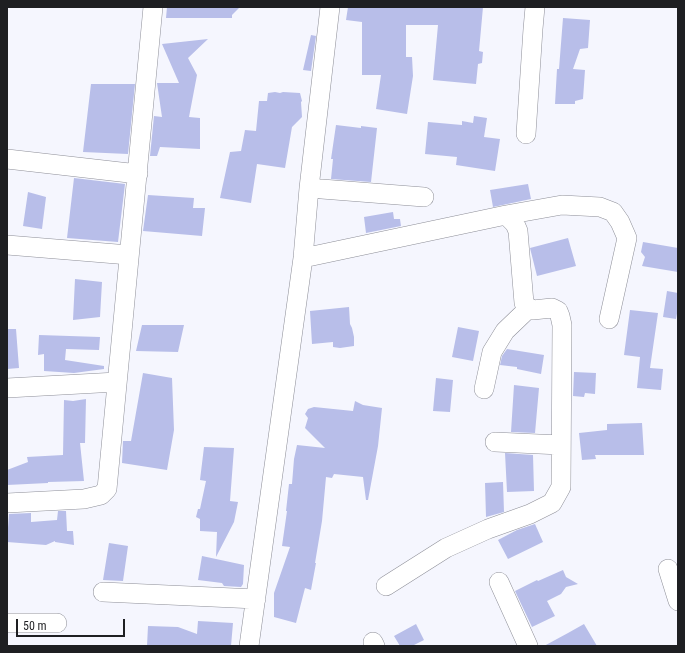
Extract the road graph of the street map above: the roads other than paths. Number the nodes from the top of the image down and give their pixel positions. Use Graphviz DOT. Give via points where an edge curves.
graph roads {
  1 [pos="153,7"];
  2 [pos="330,7"];
  3 [pos="535,7"];
  4 [pos="526,134"];
  5 [pos="7,159"];
  6 [pos="138,174"];
  7 [pos="309,188"];
  8 [pos="424,197"];
  9 [pos="506,214"];
  10 [pos="7,245"];
  11 [pos="130,255"];
  12 [pos="302,258"];
  13 [pos="530,308"];
  14 [pos="609,319"];
  15 [pos="117,382"];
  16 [pos="7,388"];
  17 [pos="484,389"];
  18 [pos="495,442"];
  19 [pos="561,445"];
  20 [pos="7,503"];
  21 [pos="668,569"];
  22 [pos="499,582"];
  23 [pos="386,586"];
  24 [pos="102,592"];
  25 [pos="256,599"];
  26 [pos="678,601"];
  27 [pos="7,623"];
  28 [pos="57,623"];
  29 [pos="249,646"];
  30 [pos="528,646"];
  1 -- 6 [label="street"];
  2 -- 7 [label="street"];
  3 -- 4 [label="street"];
  5 -- 6 [label="street"];
  6 -- 11 [label="street"];
  7 -- 8 [label="street"];
  7 -- 12 [label="street"];
  9 -- 12 [label="street"];
  9 -- 13 [label="street" via="518,231 522,294 524,303"];
  9 -- 14 [label="street" via="562,205 600,207 613,212 627,238"];
  10 -- 11 [label="street"];
  11 -- 15 [label="street"];
  12 -- 25 [label="street"];
  13 -- 17 [label="street" via="505,331 492,352"];
  13 -- 19 [label="street" via="552,308 558,311 562,324"];
  15 -- 16 [label="street"];
  15 -- 20 [label="street" via="105,492 101,496 84,499"];
  18 -- 19 [label="street"];
  19 -- 23 [label="street" via="561,487 552,503 446,548"];
  21 -- 26 [label="street"];
  22 -- 30 [label="street"];
  24 -- 25 [label="street"];
  25 -- 29 [label="street"];
  27 -- 28 [label="street"];
}
